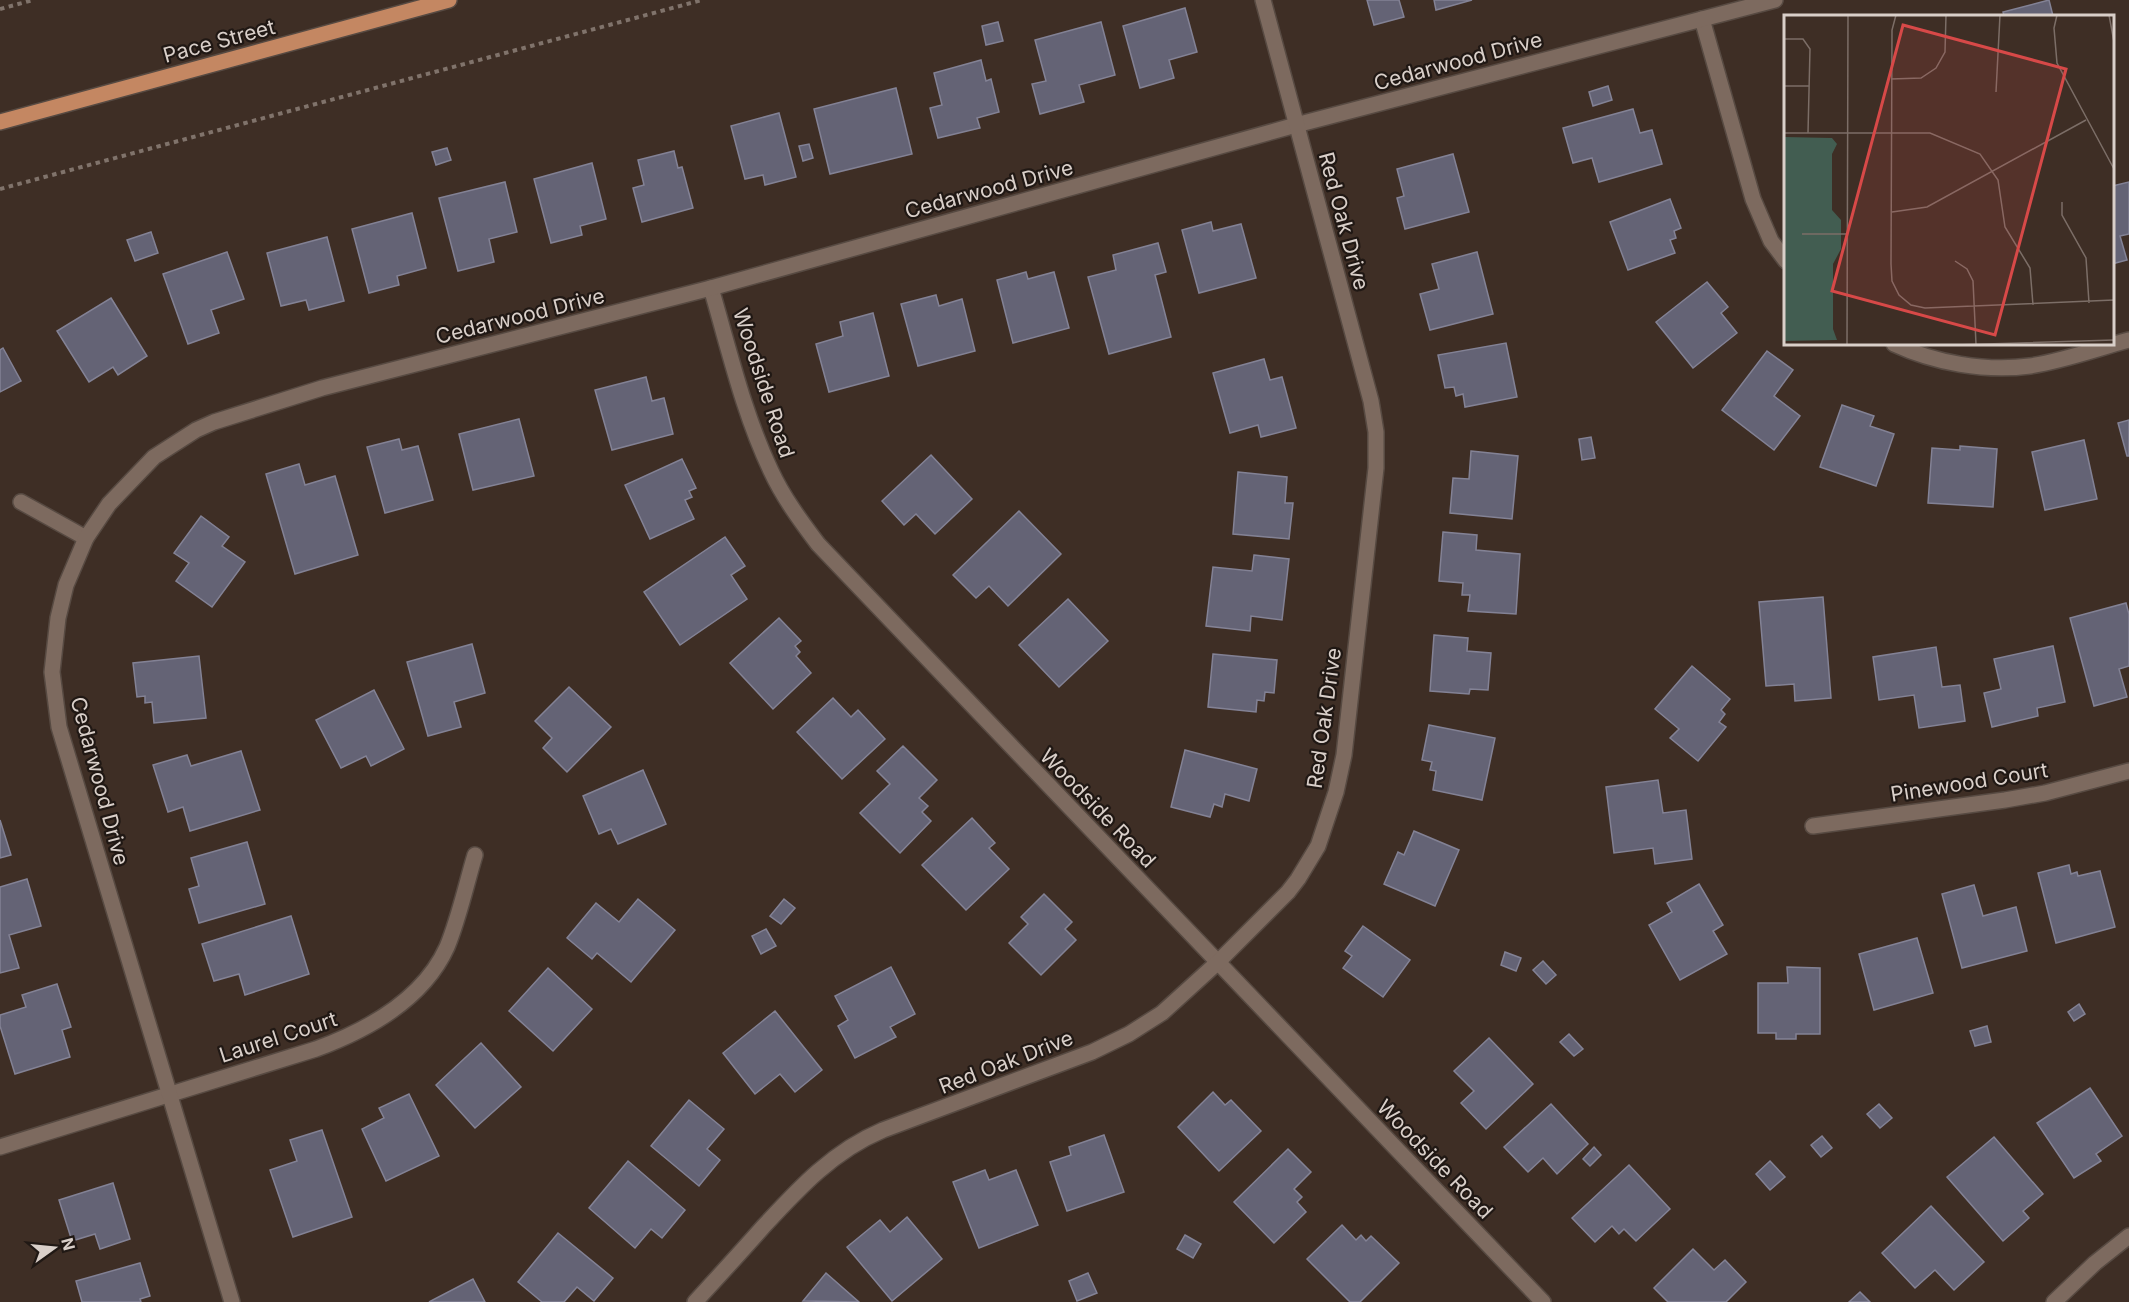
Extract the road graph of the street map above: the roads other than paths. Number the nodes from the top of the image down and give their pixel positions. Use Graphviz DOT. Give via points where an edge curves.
graph roads {
  1 [pos="449,0"];
  2 [pos="1263,0"];
  3 [pos="1775,0"];
  4 [pos="1702,19"];
  5 [pos="0,122"];
  6 [pos="1296,125"];
  7 [pos="1784,259"];
  8 [pos="711,288"];
  9 [pos="2129,340"];
  10 [pos="2114,344"];
  11 [pos="1897,345"];
  12 [pos="2111,345"];
  13 [pos="21,502"];
  14 [pos="86,538"];
  15 [pos="2129,771"];
  16 [pos="1813,826"];
  17 [pos="475,855"];
  18 [pos="1217,963"];
  19 [pos="170,1095"];
  20 [pos="0,1147"];
  21 [pos="2129,1236"];
  22 [pos="232,1302"];
  23 [pos="695,1302"];
  24 [pos="1544,1302"];
  25 [pos="2054,1302"];
  1 -- 5 [label="main road, Pace Street"];
  2 -- 6 [label="street, Red Oak Drive"];
  3 -- 4 [label="street, Cedarwood Drive"];
  4 -- 6 [label="street, Cedarwood Drive"];
  4 -- 7 [label="street" via="1753,199"];
  6 -- 8 [label="street, Cedarwood Drive"];
  6 -- 18 [label="street, Red Oak Drive" via="1371,401 1376,468 1344,755 1330,812 1318,846 1298,879"];
  8 -- 14 [label="street, Cedarwood Drive" via="322,388 196,429 154,458 129,482"];
  8 -- 18 [label="street, Woodside Road" via="759,444 786,499 818,544"];
  9 -- 10 [label="street"];
  11 -- 12 [label="street" via="1947,361 1998,368 2047,363"];
  13 -- 14 [label="street"];
  14 -- 19 [label="street, Cedarwood Drive" via="66,585 58,618 52,672 59,727"];
  15 -- 16 [label="street, Pinewood Court" via="2005,800"];
  17 -- 19 [label="street, Laurel Court" via="446,949 422,983 390,1012 344,1039"];
  18 -- 23 [label="street, Red Oak Drive" via="1162,1013 1129,1034 1092,1052 871,1135 839,1153 797,1190"];
  18 -- 24 [label="street, Woodside Road"];
  19 -- 20 [label="street, Laurel Court"];
  19 -- 22 [label="street, Cedarwood Drive"];
  21 -- 25 [label="street"];
}
